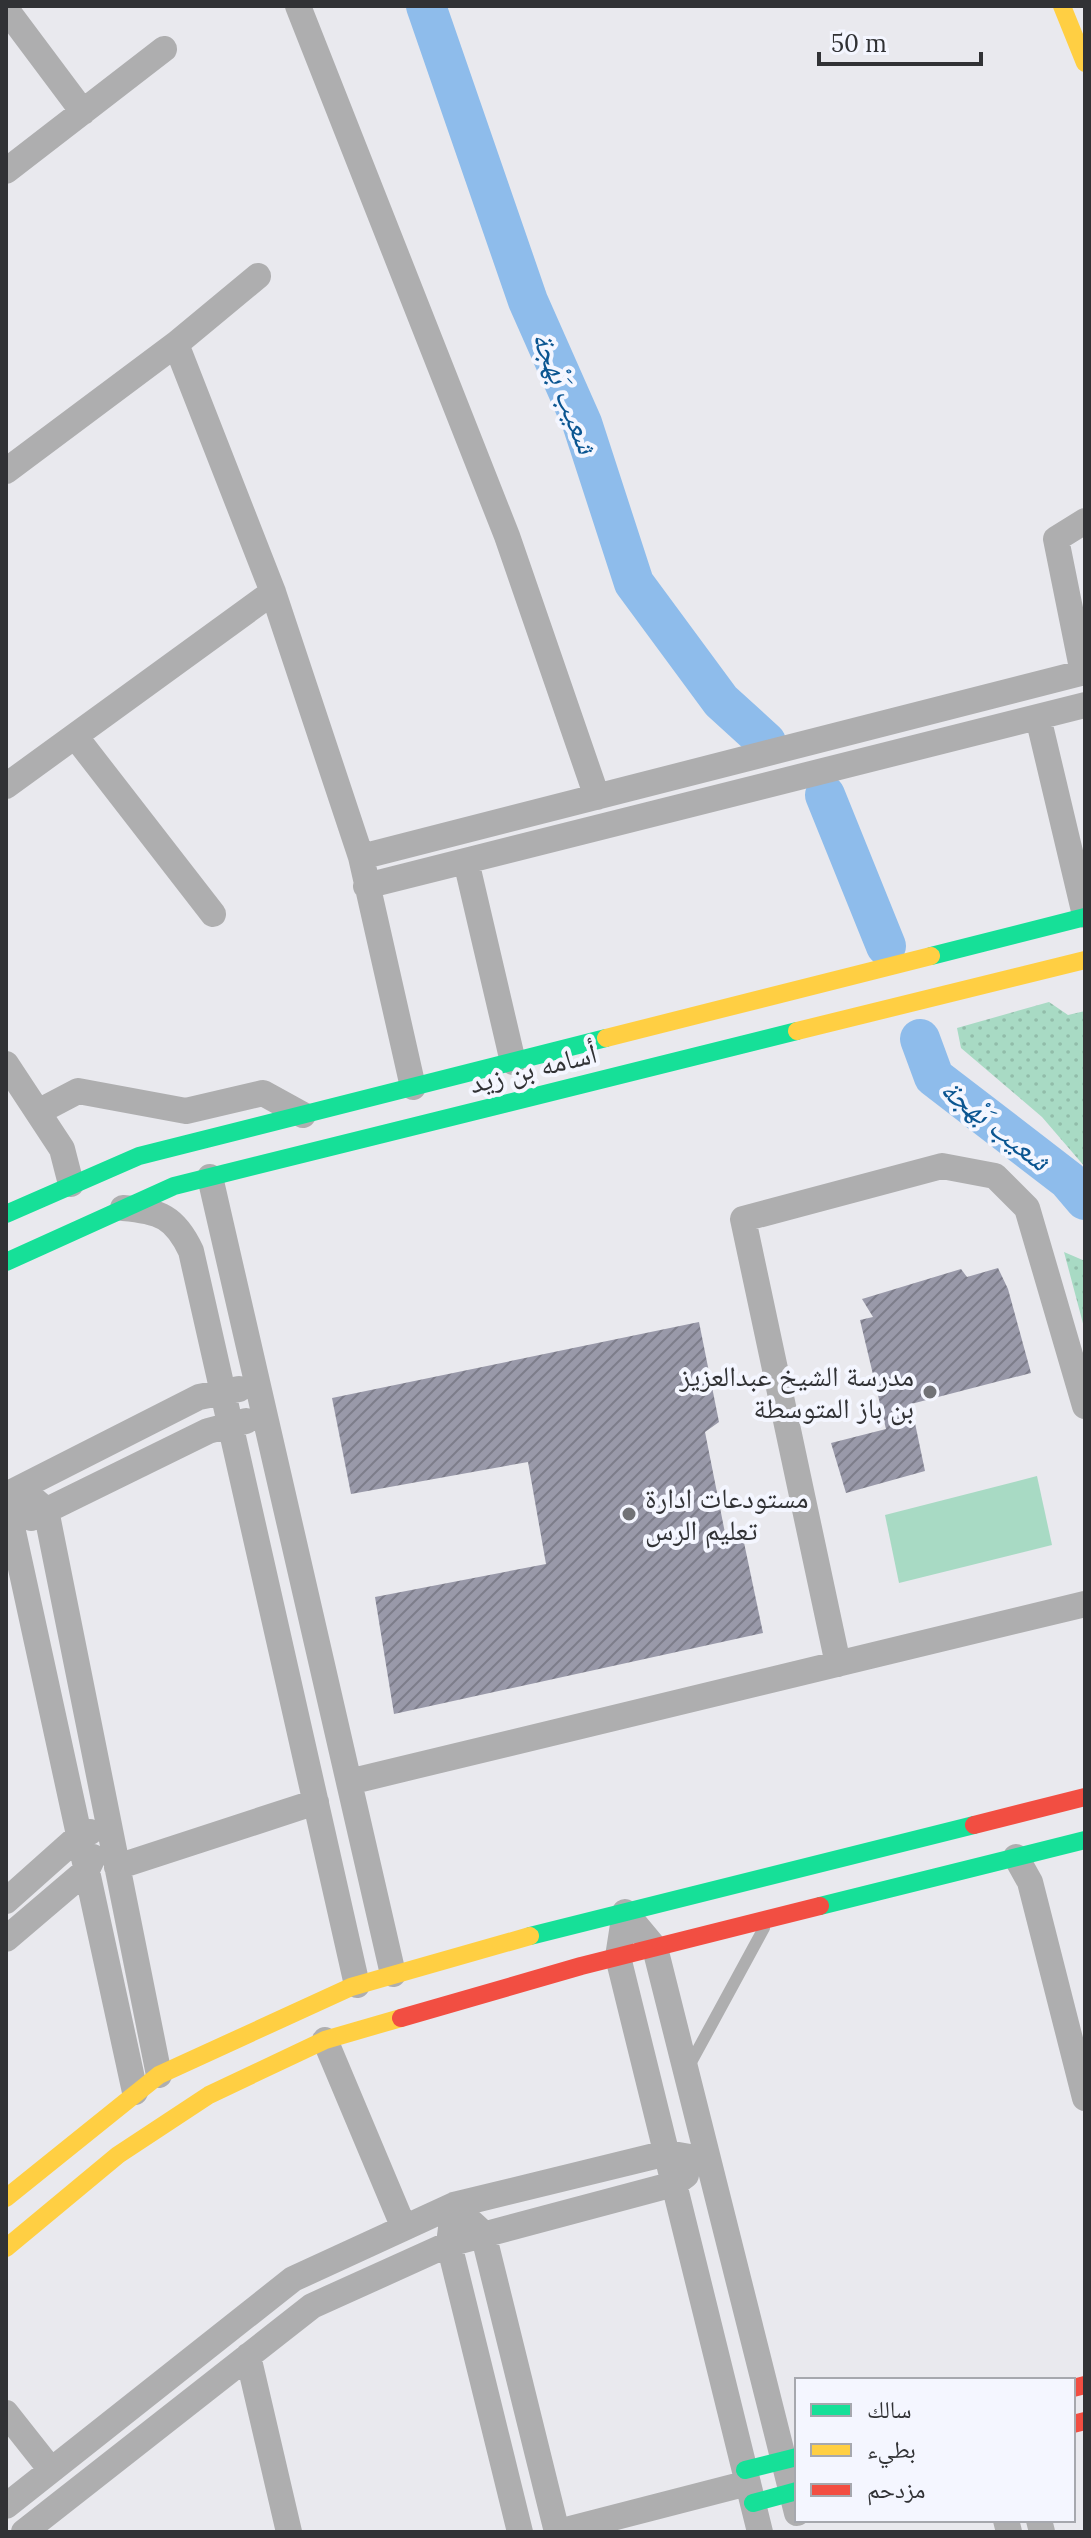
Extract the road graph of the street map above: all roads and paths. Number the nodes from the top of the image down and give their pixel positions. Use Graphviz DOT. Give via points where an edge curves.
graph roads {
  1 [pos="298,6"];
  2 [pos="1062,6"];
  3 [pos="6,9"];
  4 [pos="164,49"];
  5 [pos="1085,63"];
  6 [pos="83,112"];
  7 [pos="6,171"];
  8 [pos="258,276"];
  9 [pos="176,344"];
  10 [pos="6,471"];
  11 [pos="1085,521"];
  12 [pos="273,592"];
  13 [pos="1084,673"];
  14 [pos="1085,705"];
  15 [pos="1038,717"];
  16 [pos="75,736"];
  17 [pos="6,786"];
  18 [pos="597,797"];
  19 [pos="361,857"];
  20 [pos="466,861"];
  21 [pos="366,886"];
  22 [pos="213,914"];
  23 [pos="1085,916"];
  24 [pos="1085,960"];
  25 [pos="513,1062"];
  26 [pos="6,1064"];
  27 [pos="413,1087"];
  28 [pos="38,1112"];
  29 [pos="303,1115"];
  30 [pos="210,1177"];
  31 [pos="71,1184"];
  32 [pos="123,1208"];
  33 [pos="6,1214"];
  34 [pos="6,1262"];
  35 [pos="258,1384"];
  36 [pos="223,1392"];
  37 [pos="1085,1406"];
  38 [pos="265,1416"];
  39 [pos="231,1425"];
  40 [pos="13,1492"];
  41 [pos="46,1510"];
  42 [pos="9,1528"];
  43 [pos="1085,1604"];
  44 [pos="838,1664"];
  45 [pos="349,1782"];
  46 [pos="1085,1797"];
  47 [pos="316,1802"];
  48 [pos="108,1825"];
  49 [pos="79,1836"];
  50 [pos="1085,1840"];
  51 [pos="1016,1857"];
  52 [pos="117,1867"];
  53 [pos="87,1870"];
  54 [pos="6,1901"];
  55 [pos="625,1912"];
  56 [pos="769,1919"];
  57 [pos="6,1939"];
  58 [pos="655,1948"];
  59 [pos="618,1957"];
  60 [pos="393,1974"];
  61 [pos="357,1985"];
  62 [pos="325,2040"];
  63 [pos="685,2073"];
  64 [pos="159,2075"];
  65 [pos="135,2092"];
  66 [pos="1085,2098"];
  67 [pos="667,2153"];
  68 [pos="707,2160"];
  69 [pos="674,2184"];
  70 [pos="6,2198"];
  71 [pos="454,2205"];
  72 [pos="404,2228"];
  73 [pos="483,2233"];
  74 [pos="449,2244"];
  75 [pos="6,2248"];
  76 [pos="248,2356"];
  77 [pos="6,2413"];
  78 [pos="790,2459"];
  79 [pos="51,2470"];
  80 [pos="749,2485"];
  81 [pos="795,2499"];
  82 [pos="6,2506"];
  83 [pos="24,2532"];
  84 [pos="289,2532"];
  85 [pos="520,2532"];
  86 [pos="557,2532"];
  87 [pos="760,2532"];
  1 -- 18 [label="street" via="507,536"];
  2 -- 5 [label="street"];
  3 -- 6 [label="street"];
  4 -- 6 [label="street"];
  6 -- 7 [label="street"];
  8 -- 9 [label="street"];
  9 -- 10 [label="street"];
  9 -- 12 [label="street"];
  11 -- 13 [label="street" via="1056,539"];
  12 -- 16 [label="street"];
  12 -- 19 [label="street"];
  13 -- 18 [label="street"];
  14 -- 15 [label="street"];
  15 -- 20 [label="street"];
  15 -- 23 [label="street"];
  16 -- 17 [label="street"];
  16 -- 22 [label="street"];
  18 -- 19 [label="street"];
  19 -- 21 [label="street"];
  20 -- 21 [label="street"];
  20 -- 25 [label="street"];
  21 -- 27 [label="street"];
  23 -- 25 [label="street, أسامه بن زيد"];
  24 -- 30 [label="street, أسامه بن زيد"];
  25 -- 27 [label="street, أسامه بن زيد"];
  26 -- 28 [label="street"];
  27 -- 29 [label="street, أسامه بن زيد"];
  28 -- 29 [label="street" via="78,1091 186,1111 263,1093"];
  28 -- 31 [label="street" via="62,1149"];
  29 -- 31 [label="street, أسامه بن زيد" via="139,1156"];
  30 -- 32 [label="street, أسامه بن زيد"];
  30 -- 35 [label="street"];
  31 -- 33 [label="street, أسامه بن زيد"];
  32 -- 34 [label="street, أسامه بن زيد"];
  32 -- 36 [label="street" via="152,1210 180,1228 191,1251"];
  35 -- 36 [label="street"];
  35 -- 38 [label="street"];
  36 -- 39 [label="street"];
  36 -- 40 [label="street" via="199,1397"];
  37 -- 44 [label="street" via="1027,1208 995,1176 942,1166 743,1219"];
  38 -- 39 [label="street"];
  38 -- 45 [label="street"];
  39 -- 41 [label="street" via="208,1431"];
  39 -- 47 [label="street"];
  40 -- 41 [label="street"];
  40 -- 42 [label="street"];
  41 -- 42 [label="street"];
  41 -- 48 [label="street"];
  42 -- 49 [label="street"];
  43 -- 44 [label="street"];
  44 -- 45 [label="street"];
  45 -- 60 [label="street"];
  46 -- 55 [label="street"];
  47 -- 52 [label="street"];
  47 -- 61 [label="street"];
  48 -- 49 [label="street"];
  48 -- 52 [label="street"];
  48 -- 53 [label="street"];
  49 -- 53 [label="street"];
  49 -- 54 [label="street"];
  50 -- 51 [label="street"];
  51 -- 56 [label="street"];
  51 -- 66 [label="street" via="1030,1882"];
  52 -- 64 [label="street"];
  53 -- 57 [label="street"];
  53 -- 65 [label="street"];
  55 -- 58 [label="street"];
  55 -- 59 [label="street"];
  55 -- 60 [label="street"];
  56 -- 58 [label="street"];
  56 -- 63 [label="lane"];
  58 -- 59 [label="street"];
  58 -- 63 [label="street"];
  59 -- 62 [label="street"];
  59 -- 67 [label="street"];
  60 -- 61 [label="street"];
  61 -- 64 [label="street"];
  62 -- 72 [label="street"];
  62 -- 75 [label="street" via="209,2095 118,2155"];
  63 -- 68 [label="street"];
  64 -- 65 [label="street"];
  65 -- 70 [label="street"];
  67 -- 68 [label="street"];
  67 -- 69 [label="street"];
  67 -- 71 [label="street"];
  68 -- 69 [label="street"];
  68 -- 78 [label="street"];
  69 -- 73 [label="street"];
  69 -- 80 [label="street"];
  71 -- 72 [label="street"];
  71 -- 73 [label="street"];
  71 -- 74 [label="street"];
  72 -- 79 [label="street" via="293,2279"];
  73 -- 74 [label="street"];
  73 -- 86 [label="street"];
  74 -- 76 [label="street" via="312,2306"];
  74 -- 85 [label="street"];
  76 -- 83 [label="street"];
  76 -- 84 [label="street"];
  77 -- 79 [label="street"];
  78 -- 80 [label="street"];
  78 -- 81 [label="street"];
  79 -- 82 [label="street"];
  80 -- 81 [label="street"];
  80 -- 86 [label="street"];
  80 -- 87 [label="street"];
}
